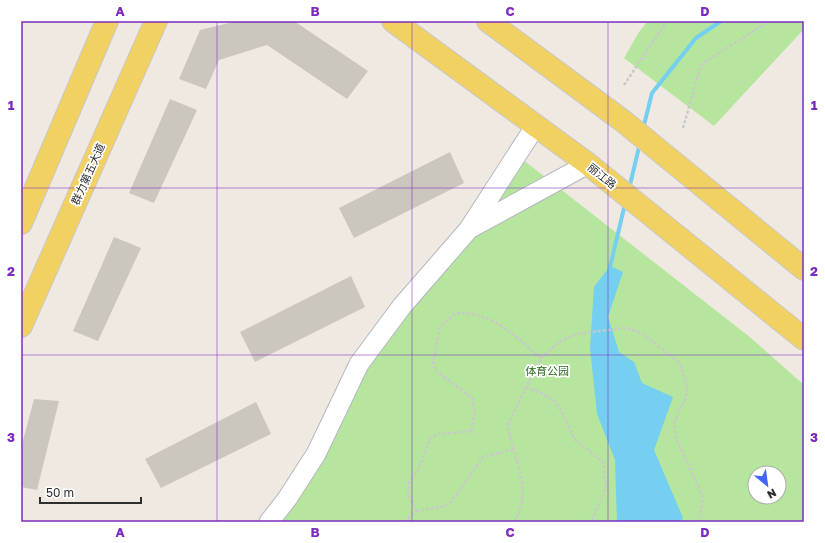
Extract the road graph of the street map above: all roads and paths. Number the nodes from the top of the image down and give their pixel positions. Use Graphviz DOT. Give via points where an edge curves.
graph roads {
  1 [pos="107,21"];
  2 [pos="156,21"];
  3 [pos="394,21"];
  4 [pos="488,21"];
  5 [pos="667,21"];
  6 [pos="769,21"];
  7 [pos="624,85"];
  8 [pos="536,125"];
  9 [pos="683,128"];
  10 [pos="588,164"];
  11 [pos="21,223"];
  12 [pos="469,229"];
  13 [pos="804,269"];
  14 [pos="21,326"];
  15 [pos="804,339"];
  16 [pos="541,358"];
  17 [pos="526,387"];
  18 [pos="514,449"];
  19 [pos="416,511"];
  20 [pos="269,522"];
  21 [pos="404,522"];
  22 [pos="514,522"];
  23 [pos="591,522"];
  24 [pos="698,522"];
  1 -- 11 [label="main road"];
  2 -- 14 [label="main road, 群力第五大道"];
  3 -- 8 [label="main road, 丽江路"];
  4 -- 13 [label="main road" via="623,121"];
  5 -- 7 [label="path"];
  6 -- 9 [label="path" via="701,65"];
  8 -- 10 [label="main road, 丽江路"];
  8 -- 12 [label="street"];
  10 -- 12 [label="street"];
  10 -- 15 [label="main road, 丽江路"];
  12 -- 20 [label="street" via="402,306 359,364 316,454 288,499"];
  16 -- 17 [label="path"];
  16 -- 19 [label="path" via="491,319 478,314 456,313 440,327 433,363 436,371 472,398 475,411 472,431 439,434 430,438 418,470 410,480 408,492"];
  16 -- 24 [label="path" via="560,341 577,334 625,328 642,333 680,363 687,386 686,398 674,424 676,438 701,494 703,503"];
  17 -- 18 [label="path" via="508,424"];
  17 -- 23 [label="path" via="555,402 574,439 603,462 606,488"];
  18 -- 19 [label="path" via="483,457 451,502 445,506"];
  18 -- 22 [label="path" via="522,482 520,509"];
  19 -- 21 [label="path"];
}
